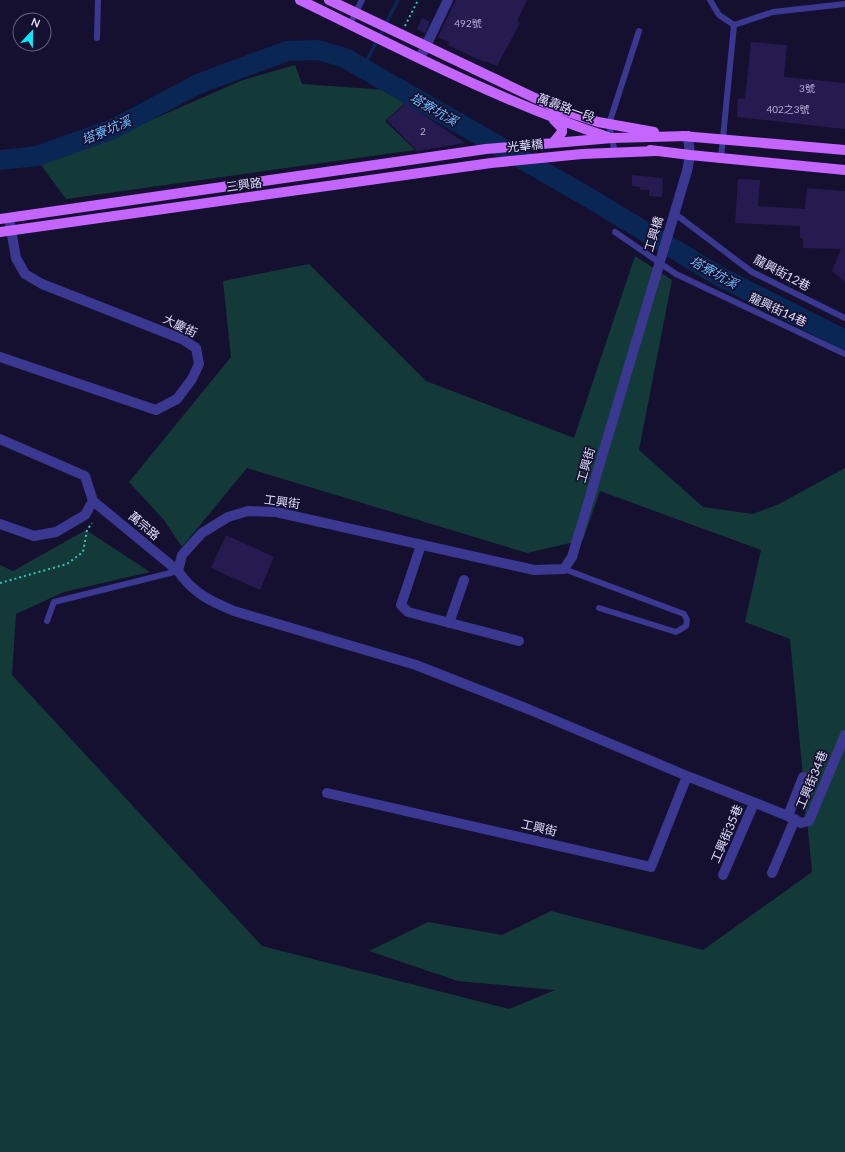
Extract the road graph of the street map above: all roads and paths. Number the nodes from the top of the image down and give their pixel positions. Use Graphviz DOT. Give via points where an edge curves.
graph roads {
  1 [pos="98,0"];
  2 [pos="300,0"];
  3 [pos="329,0"];
  4 [pos="362,0"];
  5 [pos="418,0"];
  6 [pos="448,0"];
  7 [pos="710,0"];
  8 [pos="845,4"];
  9 [pos="356,13"];
  10 [pos="350,24"];
  11 [pos="734,25"];
  12 [pos="638,32"];
  13 [pos="399,33"];
  14 [pos="97,38"];
  15 [pos="426,46"];
  16 [pos="420,58"];
  17 [pos="552,118"];
  18 [pos="609,124"];
  19 [pos="688,136"];
  20 [pos="612,138"];
  21 [pos="723,139"];
  22 [pos="552,143"];
  23 [pos="486,149"];
  24 [pos="845,150"];
  25 [pos="656,151"];
  26 [pos="615,153"];
  27 [pos="690,155"];
  28 [pos="721,158"];
  29 [pos="491,163"];
  30 [pos="845,170"];
  31 [pos="674,213"];
  32 [pos="5,218"];
  33 [pos="11,230"];
  34 [pos="0,232"];
  35 [pos="615,232"];
  36 [pos="659,262"];
  37 [pos="845,318"];
  38 [pos="845,354"];
  39 [pos="0,357"];
  40 [pos="0,439"];
  41 [pos="93,501"];
  42 [pos="104,510"];
  43 [pos="0,524"];
  44 [pos="421,545"];
  45 [pos="564,569"];
  46 [pos="178,571"];
  47 [pos="464,580"];
  48 [pos="0,583"];
  49 [pos="599,608"];
  50 [pos="47,620"];
  51 [pos="449,623"];
  52 [pos="519,641"];
  53 [pos="845,735"];
  54 [pos="687,776"];
  55 [pos="803,777"];
  56 [pos="327,792"];
  57 [pos="754,802"];
  58 [pos="791,817"];
  59 [pos="772,873"];
  60 [pos="723,875"];
  1 -- 14 [label="lane"];
  2 -- 10 [label="main road, 萬壽路一段"];
  3 -- 9 [label="main road, 萬壽路一段"];
  4 -- 9 [label="lane"];
  5 -- 13 [label="path"];
  6 -- 15 [label="street"];
  7 -- 11 [label="lane" via="719,15"];
  8 -- 11 [label="lane" via="773,12"];
  9 -- 10 [label="lane"];
  9 -- 13 [label="main road, 萬壽路一段"];
  10 -- 16 [label="main road, 萬壽路一段"];
  11 -- 21 [label="lane"];
  12 -- 18 [label="lane"];
  13 -- 15 [label="main road, 萬壽路一段"];
  15 -- 16 [label="street"];
  15 -- 18 [label="main road, 萬壽路一段" via="556,108"];
  16 -- 17 [label="main road, 萬壽路一段"];
  17 -- 20 [label="main road, 萬壽路一段"];
  17 -- 22 [label="main road" via="562,128 560,135"];
  18 -- 19 [label="main road, 萬壽路一段"];
  18 -- 20 [label="lane"];
  19 -- 20 [label="main road, 光華橋"];
  19 -- 21 [label="main road, 萬壽路一段"];
  19 -- 27 [label="street"];
  20 -- 22 [label="main road, 光華橋"];
  20 -- 25 [label="main road, 萬壽路一段"];
  20 -- 26 [label="lane"];
  21 -- 24 [label="main road, 萬壽路一段"];
  21 -- 28 [label="lane"];
  22 -- 23 [label="main road, 光華橋"];
  23 -- 32 [label="main road, 三興路"];
  25 -- 26 [label="main road, 光華橋"];
  25 -- 27 [label="main road, 萬壽路一段"];
  26 -- 29 [label="main road, 光華橋" via="563,155"];
  27 -- 28 [label="main road, 萬壽路一段"];
  27 -- 31 [label="street"];
  28 -- 30 [label="main road, 萬壽路一段"];
  29 -- 33 [label="main road, 三興路"];
  31 -- 36 [label="street, 工興橋"];
  31 -- 37 [label="lane, 龍興街12巷" via="752,272"];
  32 -- 33 [label="street, 大慶街"];
  33 -- 34 [label="main road, 三興路"];
  33 -- 39 [label="street, 大慶街" via="16,258 24,274 42,284 182,339 196,348 199,364 192,380 177,399 156,410"];
  35 -- 36 [label="lane, 龍興街14巷"];
  36 -- 38 [label="lane, 龍興街14巷" via="676,274"];
  36 -- 45 [label="street, 工興街" via="572,557"];
  40 -- 41 [label="street" via="85,476"];
  41 -- 42 [label="street, 萬宗路"];
  41 -- 43 [label="street" via="85,515 56,532 34,536"];
  42 -- 46 [label="street, 萬宗路"];
  42 -- 48 [label="path" via="87,530 83,552 68,564"];
  44 -- 45 [label="street, 工興街" via="534,570"];
  44 -- 46 [label="street, 工興街" via="276,512 248,511 228,517 202,533 182,555"];
  44 -- 51 [label="street" via="402,605 408,612"];
  45 -- 49 [label="lane" via="684,614 686,626 676,632"];
  46 -- 50 [label="lane" via="54,602"];
  46 -- 54 [label="street" via="187,585 209,601 416,665"];
  47 -- 51 [label="street"];
  51 -- 52 [label="street"];
  53 -- 58 [label="street, 工興街34巷" via="809,821 801,823"];
  54 -- 56 [label="street, 工興街" via="651,867"];
  54 -- 57 [label="street"];
  55 -- 58 [label="street"];
  57 -- 58 [label="street"];
  57 -- 60 [label="street, 工興街35巷"];
  58 -- 59 [label="street"];
}
